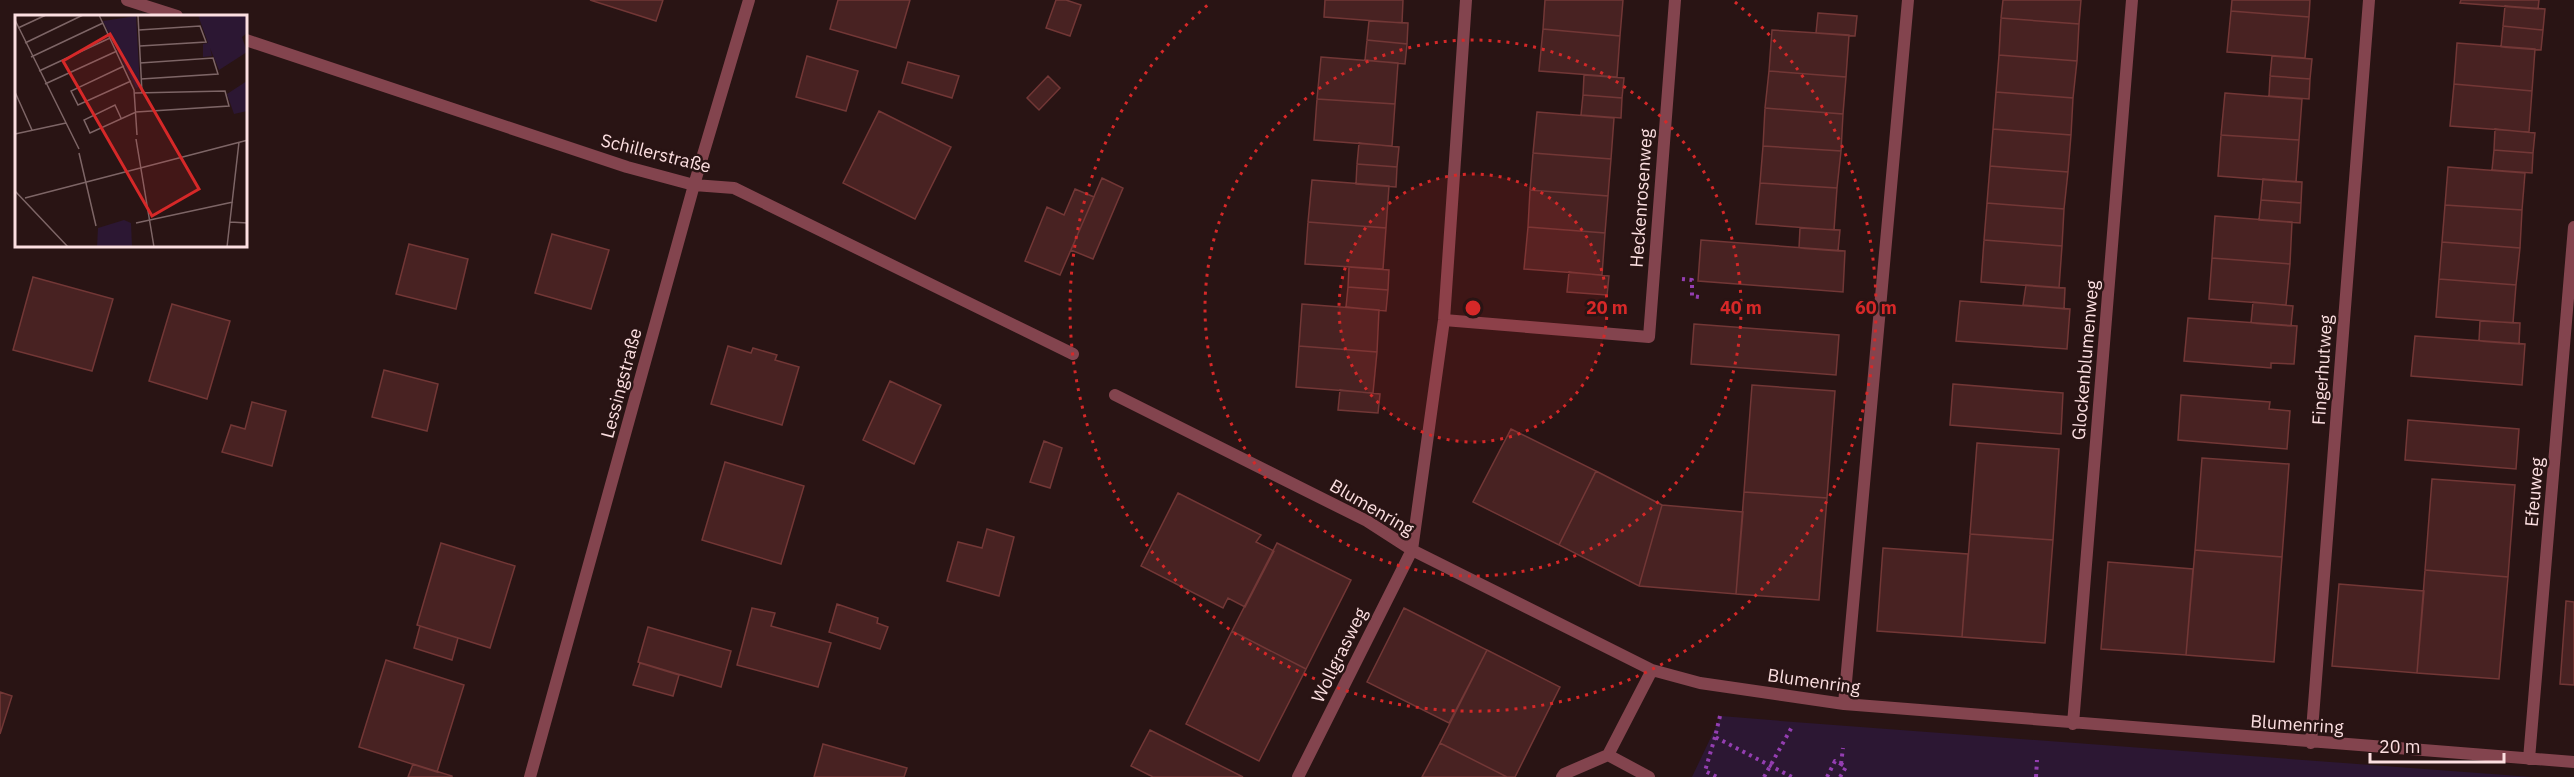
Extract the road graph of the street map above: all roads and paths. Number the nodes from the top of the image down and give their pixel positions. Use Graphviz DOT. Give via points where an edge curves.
graph roads {
  1 [pos="127,0"];
  2 [pos="749,0"];
  3 [pos="1466,0"];
  4 [pos="1675,0"];
  5 [pos="1908,0"];
  6 [pos="2132,0"];
  7 [pos="2369,0"];
  8 [pos="174,15"];
  9 [pos="248,41"];
  10 [pos="694,185"];
  11 [pos="2574,227"];
  12 [pos="1692,296"];
  13 [pos="1699,297"];
  14 [pos="1444,321"];
  15 [pos="1073,354"];
  16 [pos="1115,395"];
  17 [pos="1412,550"];
  18 [pos="1652,670"];
  19 [pos="1844,704"];
  20 [pos="1720,712"];
  21 [pos="1794,722"];
  22 [pos="2073,724"];
  23 [pos="1716,737"];
  24 [pos="2311,743"];
  25 [pos="1843,748"];
  26 [pos="1608,755"];
  27 [pos="2529,759"];
  28 [pos="2037,760"];
  29 [pos="2574,762"];
  30 [pos="1840,764"];
  31 [pos="1770,765"];
  32 [pos="530,777"];
  33 [pos="1298,777"];
  34 [pos="1562,777"];
  35 [pos="1650,777"];
  36 [pos="1717,777"];
  37 [pos="1764,777"];
  38 [pos="1792,777"];
  39 [pos="1827,777"];
  40 [pos="1840,777"];
  41 [pos="2036,777"];
  1 -- 8 [label="street"];
  2 -- 10 [label="street, Lessingstraße"];
  3 -- 14 [label="street"];
  4 -- 14 [label="street, Heckenrosenweg" via="1649,337"];
  5 -- 19 [label="street"];
  6 -- 22 [label="street, Glockenblumenweg"];
  7 -- 24 [label="street, Fingerhutweg"];
  9 -- 10 [label="street, Schillerstraße" via="627,167"];
  10 -- 15 [label="street, Schillerstraße" via="734,188"];
  10 -- 32 [label="street, Lessingstraße"];
  11 -- 27 [label="street, Efeuweg"];
  12 -- 13 [label="path"];
  14 -- 17 [label="street"];
  16 -- 17 [label="street, Blumenring" via="1367,521"];
  17 -- 18 [label="street, Blumenring"];
  17 -- 33 [label="street, Wollgrasweg"];
  18 -- 19 [label="street, Blumenring" via="1700,683"];
  18 -- 26 [label="street"];
  19 -- 22 [label="street, Blumenring"];
  20 -- 23 [label="path"];
  21 -- 31 [label="path"];
  22 -- 24 [label="street, Blumenring"];
  23 -- 31 [label="path"];
  23 -- 36 [label="path" via="1705,771"];
  24 -- 27 [label="street, Blumenring"];
  25 -- 30 [label="path"];
  26 -- 34 [label="street"];
  26 -- 35 [label="street"];
  27 -- 29 [label="street, Blumenring"];
  28 -- 41 [label="path"];
  30 -- 39 [label="path" via="1835,761"];
  30 -- 40 [label="path" via="1846,767"];
  31 -- 37 [label="path"];
  31 -- 38 [label="path"];
}
